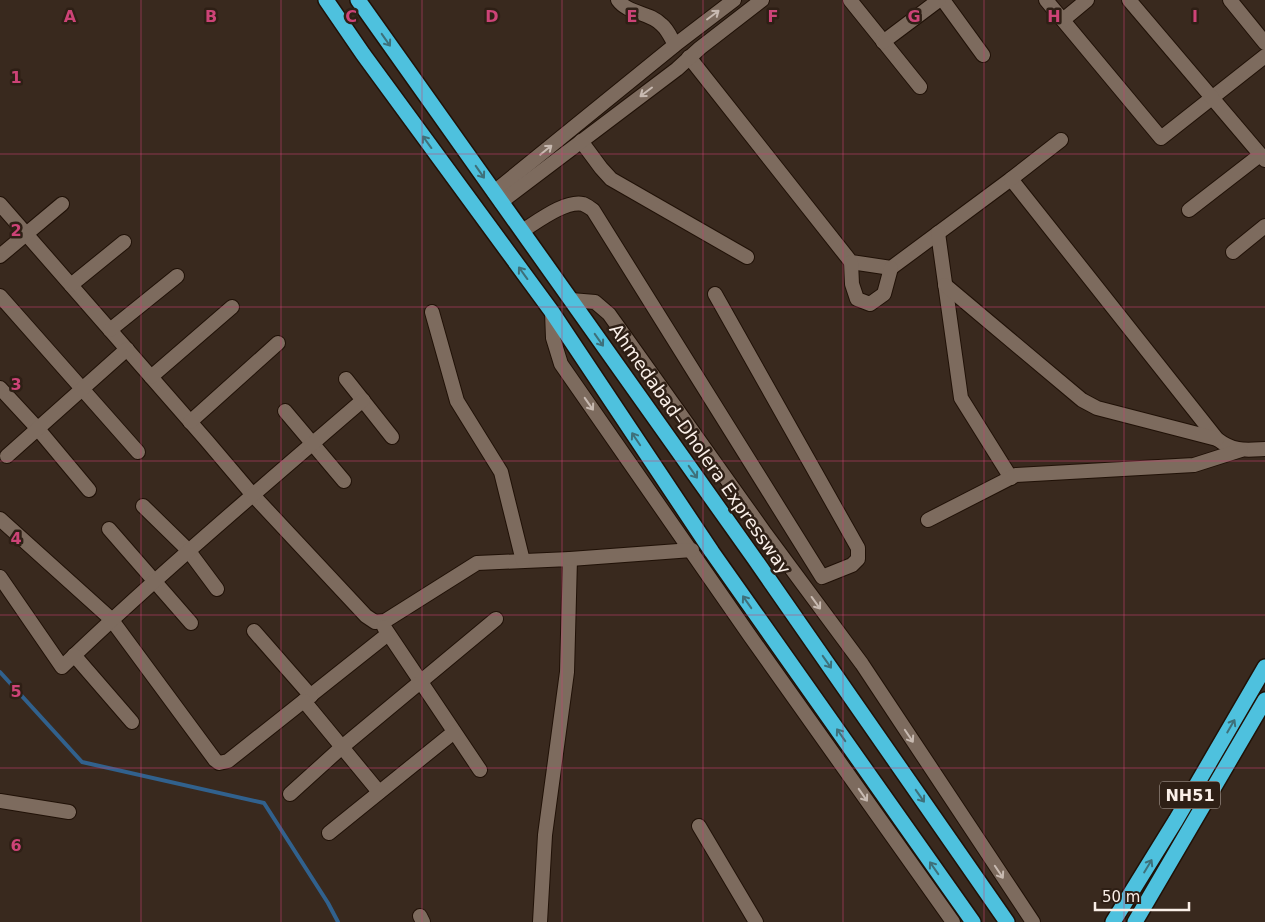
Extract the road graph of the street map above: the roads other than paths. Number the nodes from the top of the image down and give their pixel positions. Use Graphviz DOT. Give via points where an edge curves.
graph roads {
  1 [pos="326,0"];
  2 [pos="358,0"];
  3 [pos="618,0"];
  4 [pos="734,0"];
  5 [pos="762,0"];
  6 [pos="941,0"];
  7 [pos="1046,0"];
  8 [pos="1087,0"];
  9 [pos="1129,0"];
  10 [pos="1230,0"];
  11 [pos="856,2"];
  12 [pos="1063,20"];
  13 [pos="688,34"];
  14 [pos="883,42"];
  15 [pos="1265,43"];
  16 [pos="669,49"];
  17 [pos="695,53"];
  18 [pos="983,55"];
  19 [pos="1265,56"];
  20 [pos="677,69"];
  21 [pos="920,87"];
  22 [pos="1211,98"];
  23 [pos="1061,140"];
  24 [pos="581,141"];
  25 [pos="1262,153"];
  26 [pos="1011,179"];
  27 [pos="498,197"];
  28 [pos="0,204"];
  29 [pos="62,204"];
  30 [pos="1189,210"];
  31 [pos="1265,226"];
  32 [pos="522,231"];
  33 [pos="938,233"];
  34 [pos="26,234"];
  35 [pos="124,242"];
  36 [pos="1234,252"];
  37 [pos="0,256"];
  38 [pos="747,257"];
  39 [pos="851,262"];
  40 [pos="891,268"];
  41 [pos="177,276"];
  42 [pos="71,285"];
  43 [pos="945,285"];
  44 [pos="715,294"];
  45 [pos="0,296"];
  46 [pos="571,300"];
  47 [pos="232,307"];
  48 [pos="432,312"];
  49 [pos="552,312"];
  50 [pos="110,330"];
  51 [pos="278,343"];
  52 [pos="127,348"];
  53 [pos="151,377"];
  54 [pos="346,379"];
  55 [pos="0,388"];
  56 [pos="83,388"];
  57 [pos="363,400"];
  58 [pos="285,411"];
  59 [pos="190,422"];
  60 [pos="38,429"];
  61 [pos="392,437"];
  62 [pos="1217,439"];
  63 [pos="312,444"];
  64 [pos="1265,449"];
  65 [pos="1242,450"];
  66 [pos="138,452"];
  67 [pos="7,456"];
  68 [pos="1010,478"];
  69 [pos="344,481"];
  70 [pos="89,490"];
  71 [pos="252,494"];
  72 [pos="143,506"];
  73 [pos="0,519"];
  74 [pos="928,520"];
  75 [pos="109,529"];
  76 [pos="188,550"];
  77 [pos="692,550"];
  78 [pos="570,558"];
  79 [pos="523,561"];
  80 [pos="0,577"];
  81 [pos="822,577"];
  82 [pos="155,580"];
  83 [pos="805,587"];
  84 [pos="217,590"];
  85 [pos="111,619"];
  86 [pos="496,619"];
  87 [pos="380,622"];
  88 [pos="191,623"];
  89 [pos="254,631"];
  90 [pos="388,634"];
  91 [pos="74,656"];
  92 [pos="1265,667"];
  93 [pos="421,682"];
  94 [pos="307,698"];
  95 [pos="1265,700"];
  96 [pos="132,722"];
  97 [pos="454,732"];
  98 [pos="342,747"];
  99 [pos="480,770"];
  100 [pos="379,792"];
  101 [pos="290,794"];
  102 [pos="0,801"];
  103 [pos="69,812"];
  104 [pos="698,826"];
  105 [pos="329,833"];
  106 [pos="540,922"];
  107 [pos="756,922"];
  108 [pos="953,922"];
  109 [pos="972,922"];
  110 [pos="1007,922"];
  111 [pos="1033,922"];
  112 [pos="1113,922"];
  113 [pos="1134,922"];
  49 -- 1 [label="highway, one-way"];
  2 -- 27 [label="highway, Ahmedabad–Dholera Expressway, one-way"];
  3 -- 16 [label="street" via="627,8 662,24"];
  13 -- 4 [label="street, one-way"];
  5 -- 17 [label="street"];
  6 -- 14 [label="street"];
  6 -- 18 [label="street"];
  7 -- 12 [label="street"];
  8 -- 12 [label="street"];
  9 -- 22 [label="street"];
  10 -- 15 [label="street"];
  11 -- 14 [label="street"];
  12 -- 22 [label="street" via="1161,138"];
  13 -- 16 [label="street"];
  13 -- 17 [label="street"];
  14 -- 21 [label="street"];
  16 -- 20 [label="street"];
  27 -- 16 [label="street, one-way"];
  17 -- 20 [label="street"];
  17 -- 39 [label="street"];
  19 -- 22 [label="street"];
  20 -- 24 [label="street, one-way"];
  22 -- 25 [label="street"];
  23 -- 26 [label="street"];
  24 -- 27 [label="street"];
  24 -- 38 [label="street" via="611,179"];
  25 -- 30 [label="street"];
  26 -- 33 [label="street"];
  26 -- 62 [label="street"];
  27 -- 32 [label="highway, Ahmedabad–Dholera Expressway"];
  28 -- 34 [label="street"];
  29 -- 34 [label="street"];
  31 -- 36 [label="street"];
  32 -- 46 [label="highway, Ahmedabad–Dholera Expressway"];
  32 -- 81 [label="street" via="571,204 583,204 593,210"];
  33 -- 40 [label="street"];
  33 -- 43 [label="street"];
  34 -- 37 [label="street"];
  34 -- 42 [label="street"];
  35 -- 42 [label="street"];
  39 -- 40 [label="street"];
  39 -- 40 [label="street" via="852,284 857,299 870,304 884,294"];
  41 -- 50 [label="street"];
  42 -- 50 [label="street"];
  43 -- 62 [label="street" via="1082,400 1097,408"];
  43 -- 68 [label="street" via="961,398"];
  44 -- 81 [label="street" via="858,548 858,559 852,565"];
  45 -- 56 [label="street"];
  46 -- 83 [label="street" via="595,302 609,314"];
  46 -- 110 [label="highway, Ahmedabad–Dholera Expressway, one-way"];
  47 -- 53 [label="street"];
  48 -- 79 [label="street" via="457,401 501,472"];
  49 -- 77 [label="street, one-way" via="553,338 561,364"];
  109 -- 49 [label="highway, one-way" via="712,552"];
  50 -- 52 [label="street"];
  51 -- 59 [label="street"];
  52 -- 53 [label="street"];
  52 -- 56 [label="street"];
  53 -- 59 [label="street"];
  54 -- 57 [label="street"];
  55 -- 60 [label="street"];
  56 -- 60 [label="street"];
  56 -- 66 [label="street"];
  57 -- 61 [label="street"];
  57 -- 63 [label="street"];
  58 -- 63 [label="street"];
  59 -- 71 [label="street"];
  60 -- 67 [label="street"];
  60 -- 70 [label="street"];
  62 -- 65 [label="street" via="1228,447"];
  63 -- 69 [label="street"];
  63 -- 71 [label="street"];
  64 -- 65 [label="street"];
  65 -- 68 [label="street" via="1194,465 1022,474"];
  68 -- 74 [label="street"];
  71 -- 76 [label="street"];
  71 -- 87 [label="street" via="366,616"];
  72 -- 76 [label="street"];
  73 -- 85 [label="street"];
  75 -- 82 [label="street"];
  76 -- 82 [label="street"];
  76 -- 84 [label="street"];
  77 -- 78 [label="street"];
  77 -- 108 [label="street, one-way"];
  78 -- 79 [label="street"];
  78 -- 106 [label="street" via="567,672 545,835"];
  79 -- 87 [label="street" via="477,563"];
  80 -- 91 [label="street" via="62,667"];
  81 -- 83 [label="street"];
  82 -- 85 [label="street"];
  82 -- 88 [label="street"];
  83 -- 111 [label="street, one-way" via="862,664"];
  85 -- 91 [label="street"];
  85 -- 94 [label="street" via="219,763 228,761"];
  86 -- 93 [label="street"];
  87 -- 90 [label="street"];
  89 -- 94 [label="street"];
  90 -- 93 [label="street"];
  90 -- 94 [label="street"];
  91 -- 96 [label="street"];
  112 -- 92 [label="highway, NH51, one-way"];
  93 -- 97 [label="street"];
  93 -- 98 [label="street"];
  94 -- 98 [label="street"];
  95 -- 113 [label="highway, NH51"];
  97 -- 99 [label="street"];
  97 -- 100 [label="street"];
  98 -- 100 [label="street"];
  98 -- 101 [label="street"];
  100 -- 105 [label="street"];
  102 -- 103 [label="street"];
  104 -- 107 [label="street"];
}
